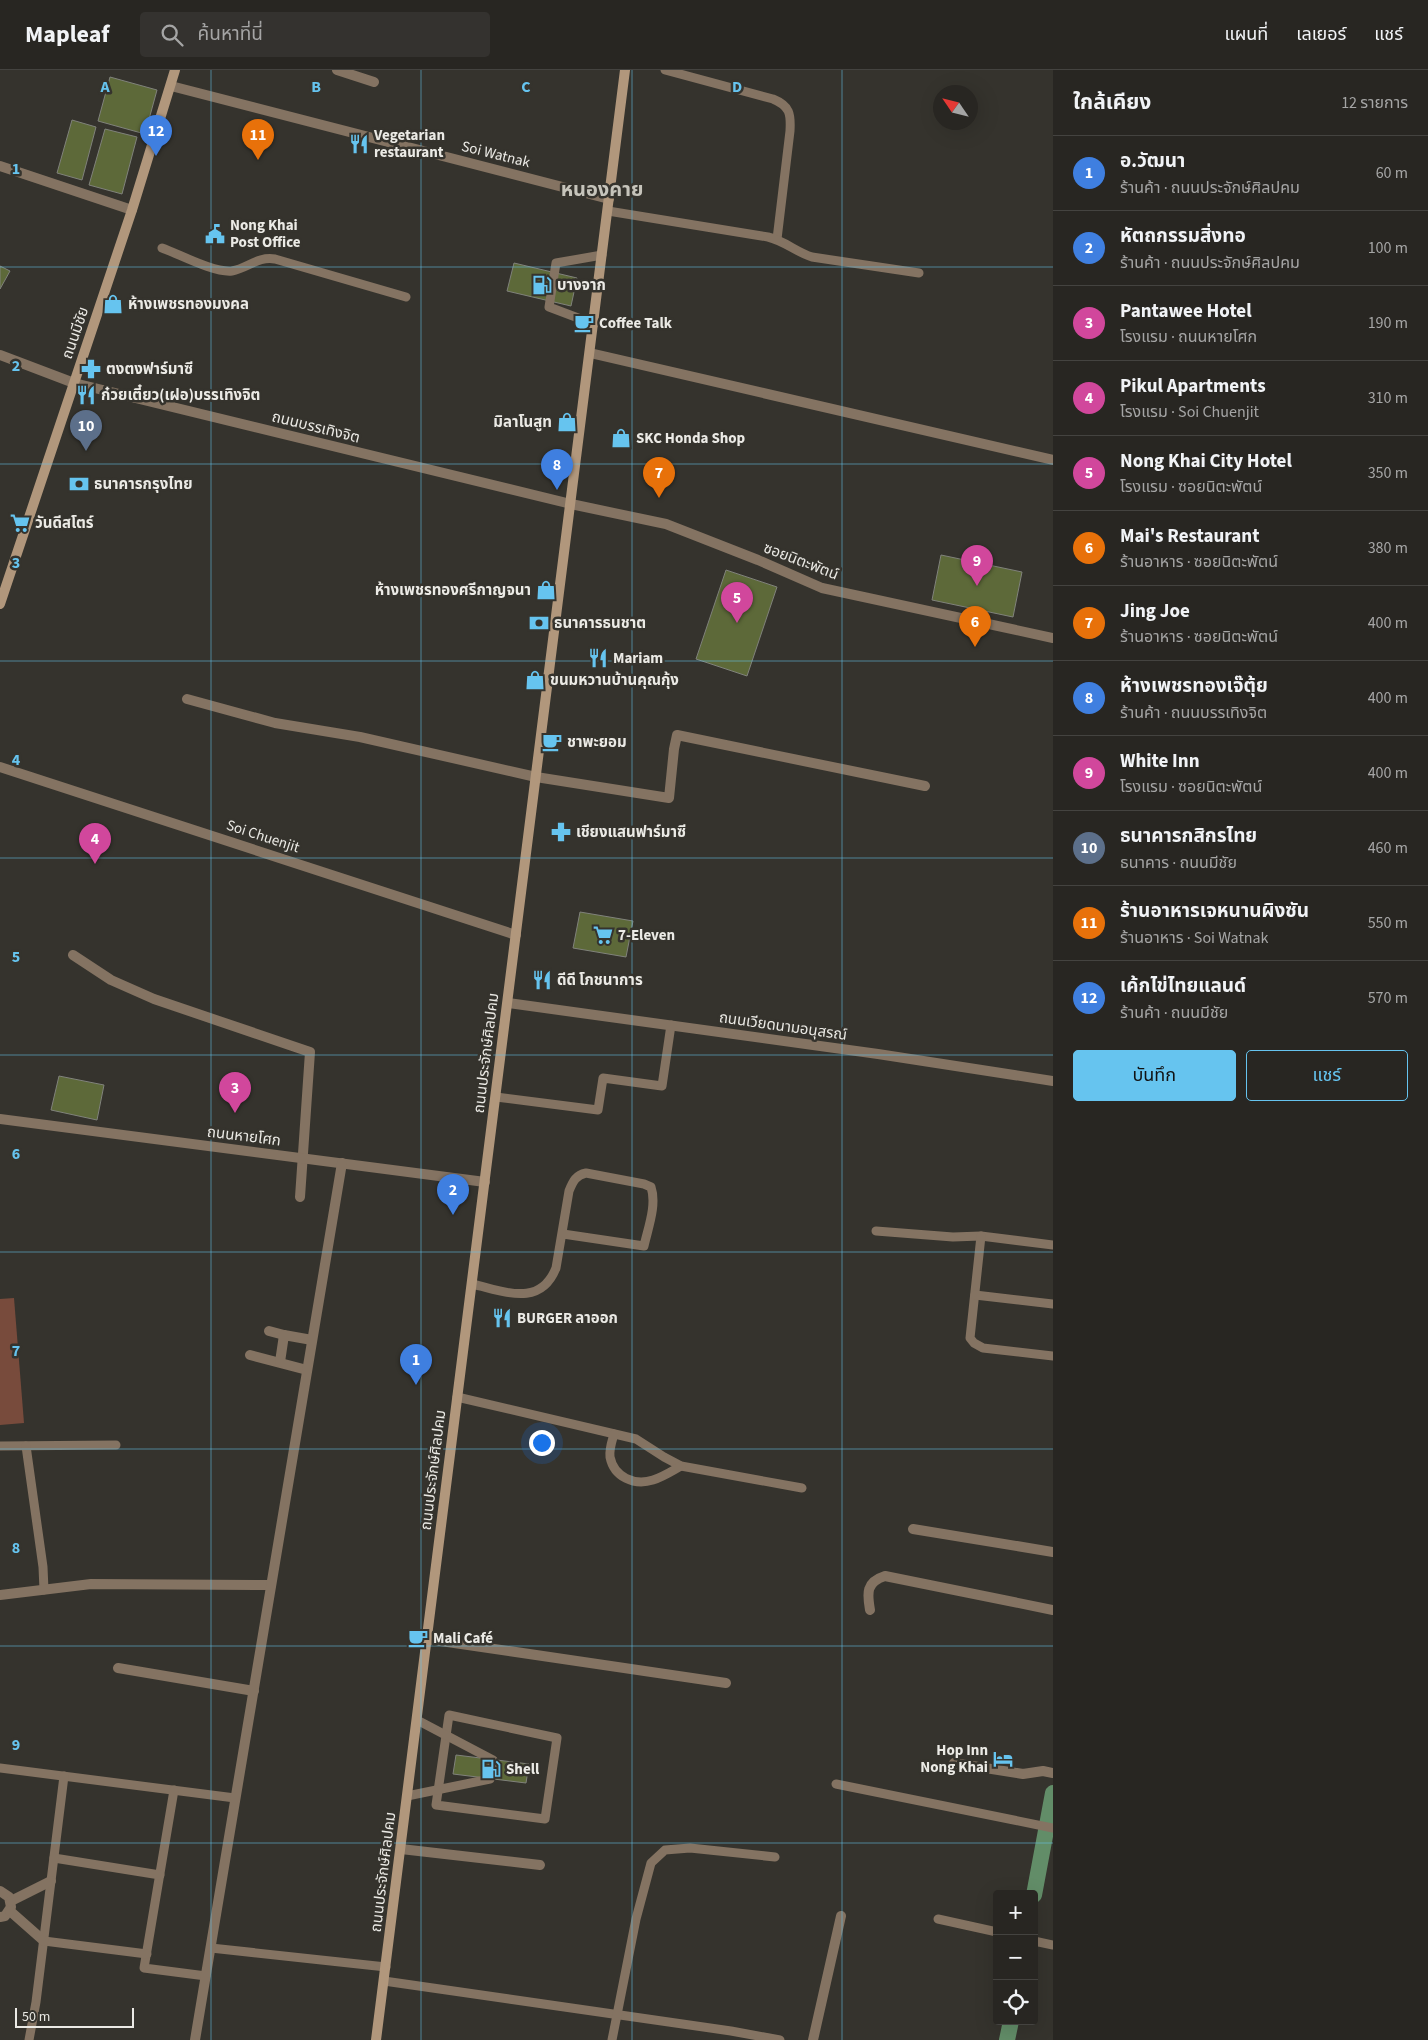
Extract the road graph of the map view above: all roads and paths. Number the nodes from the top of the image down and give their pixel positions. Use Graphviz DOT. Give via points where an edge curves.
graph roads {
  1 [pos="175,70"];
  2 [pos="337,70"];
  3 [pos="625,70"];
  4 [pos="664,70"];
  5 [pos="374,82"];
  6 [pos="171,86"];
  7 [pos="0,166"];
  8 [pos="609,199"];
  9 [pos="132,210"];
  10 [pos="608,211"];
  11 [pos="777,239"];
  12 [pos="162,248"];
  13 [pos="602,255"];
  14 [pos="919,273"];
  15 [pos="406,297"];
  16 [pos="594,324"];
  17 [pos="590,353"];
  18 [pos="0,354"];
  19 [pos="74,383"];
  20 [pos="1053,460"];
  21 [pos="571,504"];
  22 [pos="0,604"];
  23 [pos="1053,638"];
  24 [pos="187,699"];
  25 [pos="0,767"];
  26 [pos="536,777"];
  27 [pos="926,786"];
  28 [pos="516,935"];
  29 [pos="73,955"];
  30 [pos="508,1002"];
  31 [pos="671,1025"];
  32 [pos="1053,1081"];
  33 [pos="496,1097"];
  34 [pos="0,1119"];
  35 [pos="303,1158"];
  36 [pos="342,1163"];
  37 [pos="485,1182"];
  38 [pos="300,1197"];
  39 [pos="876,1231"];
  40 [pos="563,1234"];
  41 [pos="981,1236"];
  42 [pos="1053,1244"];
  43 [pos="472,1284"];
  44 [pos="975,1295"];
  45 [pos="1053,1304"];
  46 [pos="269,1331"];
  47 [pos="284,1335"];
  48 [pos="312,1340"];
  49 [pos="250,1355"];
  50 [pos="1053,1356"];
  51 [pos="280,1362"];
  52 [pos="307,1370"];
  53 [pos="457,1397"];
  54 [pos="614,1434"];
  55 [pos="116,1445"];
  56 [pos="0,1446"];
  57 [pos="26,1446"];
  58 [pos="681,1466"];
  59 [pos="802,1488"];
  60 [pos="913,1529"];
  61 [pos="1053,1552"];
  62 [pos="271,1585"];
  63 [pos="44,1590"];
  64 [pos="0,1595"];
  65 [pos="870,1610"];
  66 [pos="1053,1610"];
  67 [pos="427,1639"];
  68 [pos="118,1668"];
  69 [pos="726,1683"];
  70 [pos="254,1691"];
  71 [pos="417,1720"];
  72 [pos="446,1734"];
  73 [pos="954,1763"];
  74 [pos="0,1768"];
  75 [pos="1048,1772"];
  76 [pos="64,1776"];
  77 [pos="836,1784"];
  78 [pos="174,1790"];
  79 [pos="438,1790"];
  80 [pos="407,1796"];
  81 [pos="236,1798"];
  82 [pos="1053,1828"];
  83 [pos="400,1849"];
  84 [pos="775,1857"];
  85 [pos="54,1858"];
  86 [pos="540,1865"];
  87 [pos="160,1875"];
  88 [pos="51,1881"];
  89 [pos="0,1891"];
  90 [pos="10,1906"];
  91 [pos="841,1916"];
  92 [pos="0,1917"];
  93 [pos="938,1919"];
  94 [pos="993,1931"];
  95 [pos="44,1941"];
  96 [pos="1038,1942"];
  97 [pos="1053,1945"];
  98 [pos="211,1948"];
  99 [pos="147,1954"];
  100 [pos="386,1967"];
  101 [pos="206,1976"];
  102 [pos="384,1981"];
  103 [pos="616,2014"];
  104 [pos="730,2036"];
  105 [pos="29,2040"];
  106 [pos="195,2040"];
  107 [pos="376,2040"];
  108 [pos="612,2040"];
  109 [pos="780,2040"];
  110 [pos="814,2040"];
  1 -- 6 [label="street, ถนนมีชัย"];
  2 -- 5 [label="street"];
  3 -- 8 [label="street, ถนนประจักษ์ศิลปคม"];
  4 -- 11 [label="lane" via="773,99 787,107 791,116 790,131"];
  6 -- 8 [label="street, Soi Watnak"];
  6 -- 9 [label="street, ถนนมีชัย"];
  7 -- 9 [label="street"];
  8 -- 10 [label="street, ถนนประจักษ์ศิลปคม"];
  9 -- 19 [label="street, ถนนมีชัย"];
  10 -- 11 [label="lane"];
  10 -- 13 [label="street, ถนนประจักษ์ศิลปคม"];
  11 -- 14 [label="lane" via="812,257"];
  12 -- 15 [label="lane" via="227,271 266,257 276,258"];
  13 -- 16 [label="street, ถนนประจักษ์ศิลปคม"];
  13 -- 16 [label="lane" via="556,263 549,307"];
  16 -- 17 [label="street, ถนนประจักษ์ศิลปคม"];
  17 -- 20 [label="street"];
  17 -- 21 [label="street, ถนนประจักษ์ศิลปคม"];
  18 -- 19 [label="street, ถนนบรรเทิงจิต"];
  19 -- 21 [label="street, ถนนบรรเทิงจิต"];
  19 -- 22 [label="street, ถนนมีชัย"];
  21 -- 23 [label="street, ซอยนิตะพัตน์" via="666,524 822,588"];
  21 -- 26 [label="street, ถนนประจักษ์ศิลปคม"];
  24 -- 26 [label="street" via="275,723 360,737"];
  25 -- 28 [label="street, Soi Chuenjit"];
  26 -- 27 [label="street" via="670,798 677,735"];
  26 -- 28 [label="street, ถนนประจักษ์ศิลปคม"];
  28 -- 30 [label="street, ถนนประจักษ์ศิลปคม"];
  29 -- 35 [label="street" via="111,980 154,999 310,1052"];
  30 -- 31 [label="street, ถนนเวียดนามอนุสรณ์"];
  30 -- 33 [label="street, ถนนประจักษ์ศิลปคม"];
  31 -- 32 [label="street, ถนนเวียดนามอนุสรณ์"];
  31 -- 33 [label="lane" via="662,1086 604,1078 598,1110"];
  33 -- 37 [label="street, ถนนประจักษ์ศิลปคม"];
  34 -- 35 [label="street, ถนนหายโศก"];
  35 -- 36 [label="street, ถนนหายโศก"];
  35 -- 38 [label="street"];
  36 -- 37 [label="street, ถนนหายโศก"];
  36 -- 48 [label="street"];
  37 -- 43 [label="street, ถนนประจักษ์ศิลปคม"];
  39 -- 41 [label="lane"];
  40 -- 40 [label="lane" via="569,1191 579,1174 651,1187 653,1203 644,1246"];
  40 -- 43 [label="lane" via="552,1279 536,1292 521,1294"];
  41 -- 42 [label="lane"];
  41 -- 44 [label="lane"];
  43 -- 53 [label="street, ถนนประจักษ์ศิลปคม"];
  44 -- 45 [label="lane"];
  44 -- 50 [label="lane" via="970,1338 974,1343 983,1348"];
  46 -- 47 [label="street"];
  47 -- 48 [label="street"];
  47 -- 51 [label="street"];
  48 -- 52 [label="street"];
  49 -- 51 [label="street"];
  51 -- 52 [label="street"];
  52 -- 62 [label="street"];
  53 -- 54 [label="lane"];
  53 -- 67 [label="street, ถนนประจักษ์ศิลปคม"];
  54 -- 58 [label="lane" via="636,1439"];
  54 -- 58 [label="lane" via="610,1455 623,1478 652,1481"];
  55 -- 57 [label="lane"];
  56 -- 57 [label="lane"];
  57 -- 63 [label="lane"];
  58 -- 59 [label="lane"];
  60 -- 61 [label="street"];
  62 -- 63 [label="street" via="91,1584"];
  62 -- 70 [label="street"];
  63 -- 64 [label="street"];
  65 -- 66 [label="street" via="869,1589 878,1578 885,1576"];
  67 -- 69 [label="street"];
  67 -- 71 [label="street, ถนนประจักษ์ศิลปคม"];
  68 -- 70 [label="street"];
  70 -- 81 [label="street"];
  71 -- 72 [label="lane"];
  71 -- 80 [label="street, ถนนประจักษ์ศิลปคม"];
  72 -- 79 [label="lane"];
  72 -- 79 [label="lane" via="493,1760 490,1779"];
  72 -- 79 [label="lane" via="449,1715 557,1738 545,1818 436,1805"];
  73 -- 75 [label="street" via="1023,1774"];
  74 -- 76 [label="lane"];
  76 -- 78 [label="lane"];
  76 -- 85 [label="lane"];
  77 -- 82 [label="lane"];
  78 -- 81 [label="lane"];
  78 -- 87 [label="lane"];
  79 -- 80 [label="lane"];
  80 -- 83 [label="street, ถนนประจักษ์ศิลปคม"];
  81 -- 98 [label="street"];
  83 -- 86 [label="street"];
  83 -- 100 [label="street, ถนนประจักษ์ศิลปคม"];
  84 -- 103 [label="lane" via="690,1848 665,1850 651,1863"];
  85 -- 87 [label="lane"];
  85 -- 88 [label="lane"];
  87 -- 99 [label="lane"];
  88 -- 90 [label="street"];
  88 -- 95 [label="lane"];
  89 -- 90 [label="street" via="6,1893"];
  90 -- 92 [label="street" via="5,1916"];
  90 -- 95 [label="street"];
  91 -- 110 [label="street"];
  93 -- 94 [label="lane"];
  95 -- 99 [label="lane"];
  95 -- 105 [label="lane"];
  96 -- 97 [label="lane"];
  98 -- 100 [label="lane"];
  98 -- 101 [label="street"];
  99 -- 101 [label="lane" via="144,1968"];
  100 -- 102 [label="street, ถนนประจักษ์ศิลปคม"];
  101 -- 106 [label="street"];
  102 -- 103 [label="lane"];
  102 -- 107 [label="street, ถนนประจักษ์ศิลปคม"];
  103 -- 104 [label="lane"];
  103 -- 108 [label="lane"];
  104 -- 109 [label="lane"];
}
